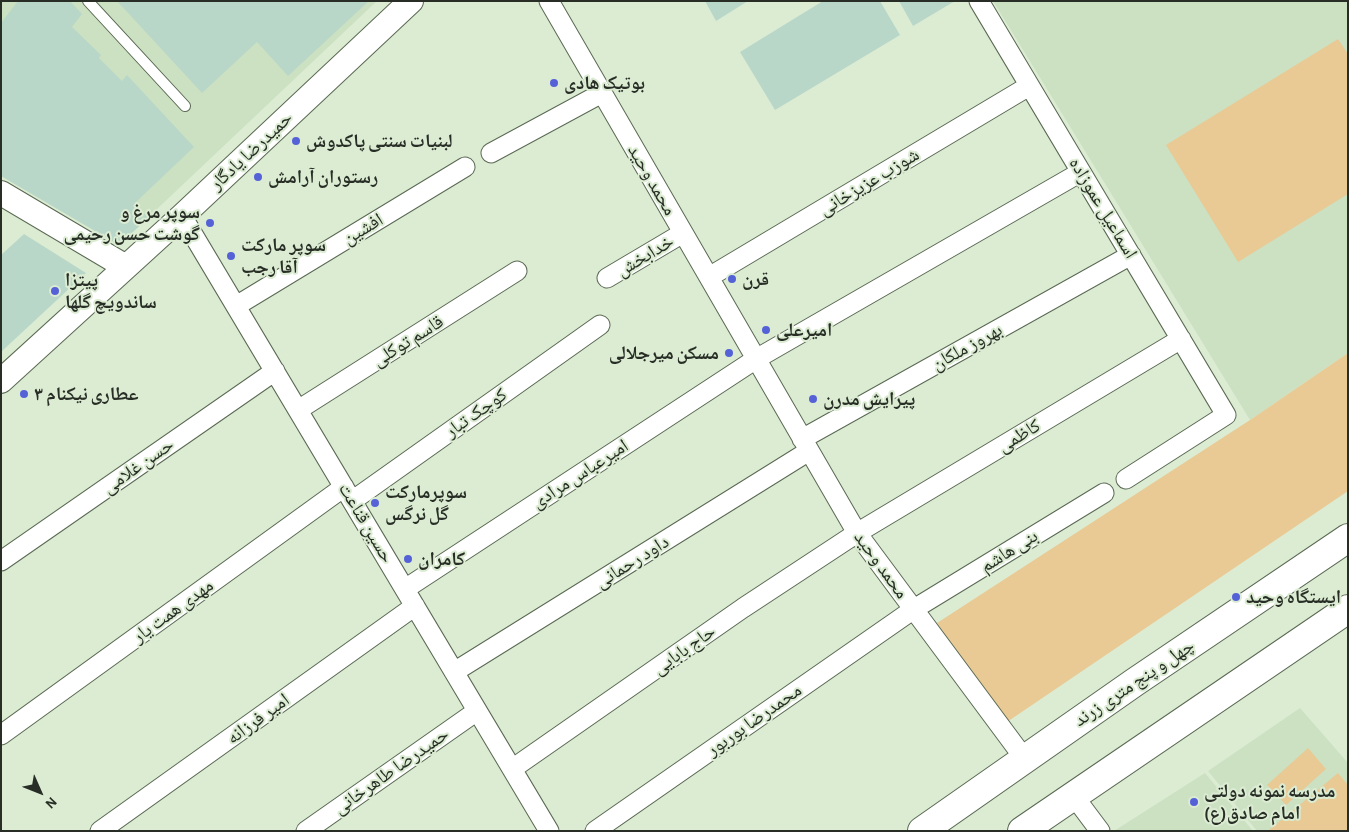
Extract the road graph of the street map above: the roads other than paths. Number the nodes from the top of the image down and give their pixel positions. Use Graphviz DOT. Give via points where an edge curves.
graph roads {
  1 [pos="88,1"];
  2 [pos="411,1"];
  3 [pos="549,1"];
  4 [pos="979,1"];
  5 [pos="1029,86"];
  6 [pos="602,94"];
  7 [pos="185,106"];
  8 [pos="491,153"];
  9 [pos="465,167"];
  10 [pos="1081,172"];
  11 [pos="1,193"];
  12 [pos="182,216"];
  13 [pos="683,233"];
  14 [pos="1131,256"];
  15 [pos="126,267"];
  16 [pos="517,271"];
  17 [pos="607,278"];
  18 [pos="709,278"];
  19 [pos="236,306"];
  20 [pos="600,325"];
  21 [pos="1181,339"];
  22 [pos="756,360"];
  23 [pos="275,372"];
  24 [pos="1,381"];
  25 [pos="298,410"];
  26 [pos="806,445"];
  27 [pos="1126,479"];
  28 [pos="1104,493"];
  29 [pos="348,494"];
  30 [pos="857,533"];
  31 [pos="1348,538"];
  32 [pos="1,561"];
  33 [pos="404,589"];
  34 [pos="415,606"];
  35 [pos="914,609"];
  36 [pos="1348,609"];
  37 [pos="454,672"];
  38 [pos="477,711"];
  39 [pos="1,735"];
  40 [pos="1024,758"];
  41 [pos="512,769"];
  42 [pos="1073,795"];
  43 [pos="541,828"];
  44 [pos="100,831"];
  45 [pos="306,831"];
  46 [pos="595,831"];
  47 [pos="922,831"];
  48 [pos="1022,831"];
  49 [pos="1100,831"];
  1 -- 7 [label="lane"];
  2 -- 12 [label="street, حمیدرضا یادگار"];
  3 -- 6 [label="street, محمد وحید"];
  4 -- 5 [label="street, اسماعیل عموزاده"];
  5 -- 10 [label="street, اسماعیل عموزاده"];
  5 -- 18 [label="street, شوزب عزیزخانی"];
  6 -- 8 [label="street"];
  6 -- 13 [label="street, محمد وحید"];
  9 -- 19 [label="street, افشین"];
  10 -- 14 [label="street, اسماعیل عموزاده"];
  10 -- 22 [label="street"];
  11 -- 15 [label="street"];
  12 -- 15 [label="street, حمیدرضا یادگار"];
  12 -- 19 [label="street, حسین قناعت"];
  13 -- 17 [label="street, خدابخش"];
  13 -- 18 [label="street, محمد وحید"];
  14 -- 21 [label="street, اسماعیل عموزاده"];
  14 -- 26 [label="street, بهروز ملکان"];
  15 -- 24 [label="street, حمیدرضا یادگار"];
  16 -- 25 [label="street, قاسم توکلی"];
  18 -- 22 [label="street, محمد وحید"];
  19 -- 23 [label="street, حسین قناعت"];
  20 -- 29 [label="street, کوچک تبار"];
  21 -- 27 [label="street, اسماعیل عموزاده" via="1226,415"];
  21 -- 30 [label="street, کاظمی"];
  22 -- 26 [label="street, محمد وحید"];
  22 -- 33 [label="street, امیرعباس مرادی"];
  23 -- 25 [label="street, حسین قناعت"];
  23 -- 32 [label="street, حسن غلامی"];
  25 -- 29 [label="street, حسین قناعت"];
  26 -- 30 [label="street, محمد وحید"];
  26 -- 37 [label="street, داود رحمانی"];
  28 -- 35 [label="street, بنی هاشم"];
  29 -- 33 [label="street, حسین قناعت"];
  29 -- 39 [label="street, مهدی همت یار"];
  30 -- 35 [label="street, محمد وحید"];
  30 -- 41 [label="street, حاج بابایی"];
  31 -- 40 [label="main road, چهل و پنج متری زرند"];
  33 -- 34 [label="street, حسین قناعت"];
  34 -- 37 [label="street, حسین قناعت"];
  34 -- 44 [label="street, امیر فرزانه"];
  35 -- 40 [label="street, محمد وحید"];
  35 -- 46 [label="street, محمدرضا بوربور"];
  36 -- 42 [label="main road"];
  37 -- 38 [label="street, حسین قناعت"];
  38 -- 41 [label="street, حسین قناعت"];
  38 -- 45 [label="street, حمیدرضا طاهرخانی"];
  40 -- 47 [label="main road, چهل و پنج متری زرند"];
  41 -- 43 [label="street, حسین قناعت"];
  42 -- 48 [label="main road"];
  42 -- 49 [label="street"];
}
